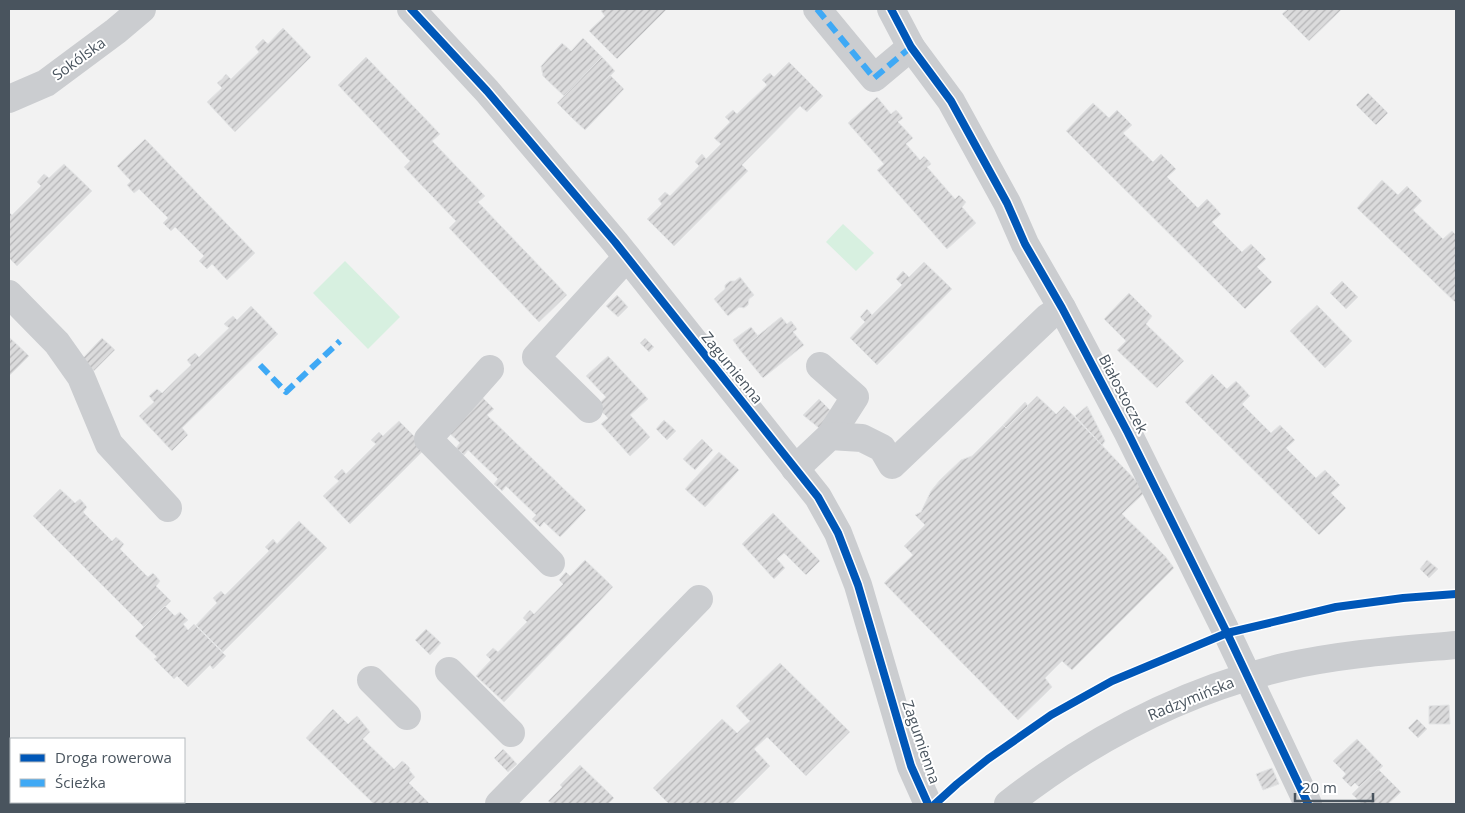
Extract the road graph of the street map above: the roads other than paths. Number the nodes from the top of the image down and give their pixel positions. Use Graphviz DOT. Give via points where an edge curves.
graph roads {
  1 [pos="142,9"];
  2 [pos="412,9"];
  3 [pos="817,9"];
  4 [pos="891,9"];
  5 [pos="911,47"];
  6 [pos="9,99"];
  7 [pos="627,257"];
  8 [pos="9,294"];
  9 [pos="1061,306"];
  10 [pos="820,366"];
  11 [pos="490,369"];
  12 [pos="590,409"];
  13 [pos="830,436"];
  14 [pos="796,469"];
  15 [pos="168,508"];
  16 [pos="551,563"];
  17 [pos="700,599"];
  18 [pos="1456,645"];
  19 [pos="449,671"];
  20 [pos="1248,676"];
  21 [pos="371,680"];
  22 [pos="407,716"];
  23 [pos="511,733"];
  24 [pos="499,804"];
  25 [pos="928,804"];
  26 [pos="1008,804"];
  27 [pos="1308,804"];
  1 -- 6 [label="street, Sokólska" via="46,83"];
  2 -- 7 [label="street, Zagumienna" via="487,91"];
  3 -- 5 [label="street" via="874,78"];
  4 -- 5 [label="street, Białostoczek"];
  5 -- 9 [label="street, Białostoczek" via="951,100 1007,203 1025,244"];
  7 -- 12 [label="street" via="536,357"];
  7 -- 14 [label="street, Zagumienna"];
  8 -- 15 [label="street" via="57,343 80,377 109,444"];
  9 -- 13 [label="street" via="892,465 882,448 862,438"];
  9 -- 20 [label="street, Białostoczek" via="1128,433"];
  10 -- 13 [label="street" via="855,397"];
  11 -- 16 [label="street" via="428,439"];
  13 -- 14 [label="street"];
  14 -- 25 [label="street, Zagumienna" via="818,497 838,533 858,585 911,766"];
  17 -- 24 [label="street"];
  18 -- 20 [label="street, Radzymińska" via="1356,655"];
  19 -- 23 [label="street"];
  20 -- 26 [label="street, Radzymińska" via="1153,713 1114,733 1069,760"];
  20 -- 27 [label="street, Białostoczek"];
  21 -- 22 [label="street"];
}
